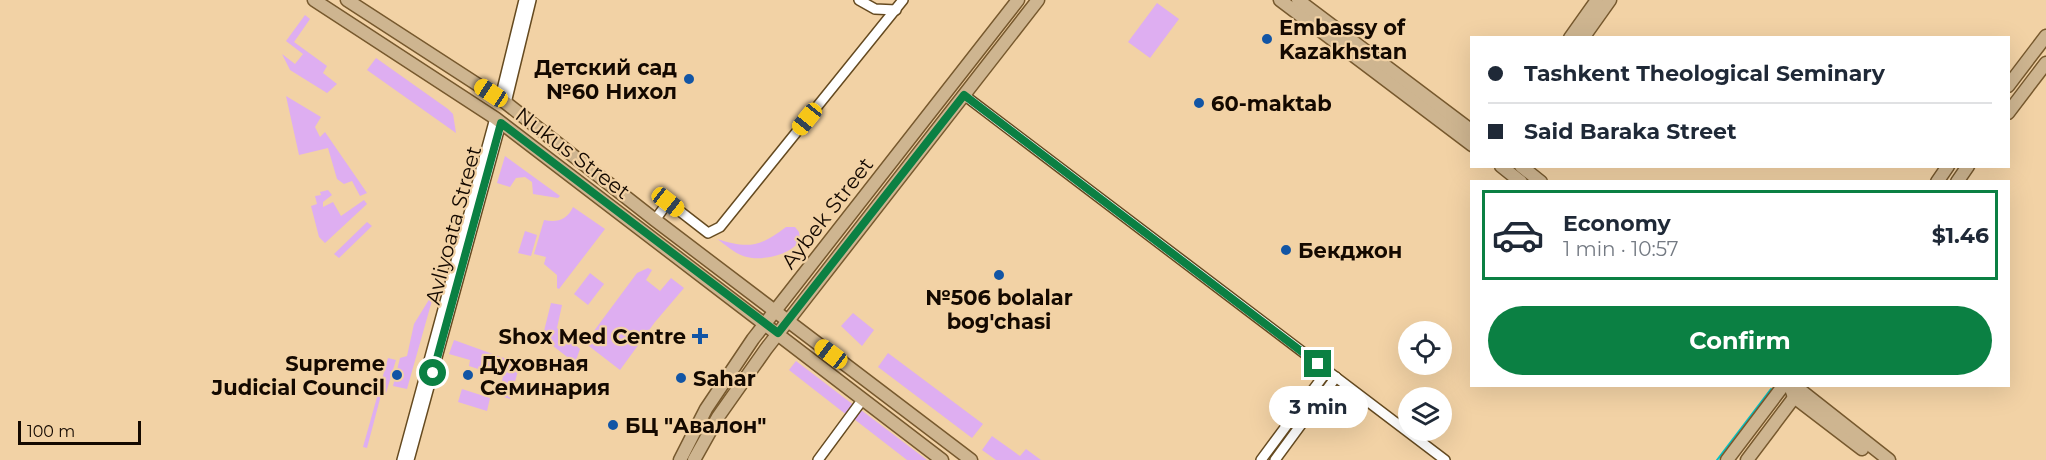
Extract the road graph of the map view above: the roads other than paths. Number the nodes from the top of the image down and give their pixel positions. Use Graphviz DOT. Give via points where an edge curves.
graph roads {
  1 [pos="314,0"];
  2 [pos="347,0"];
  3 [pos="524,0"];
  4 [pos="531,0"];
  5 [pos="859,0"];
  6 [pos="903,0"];
  7 [pos="1018,0"];
  8 [pos="1038,0"];
  9 [pos="1280,0"];
  10 [pos="1298,0"];
  11 [pos="1597,0"];
  12 [pos="1610,0"];
  13 [pos="896,10"];
  14 [pos="1571,36"];
  15 [pos="1583,36"];
  16 [pos="2046,36"];
  17 [pos="2046,63"];
  18 [pos="2010,83"];
  19 [pos="964,95"];
  20 [pos="503,100"];
  21 [pos="2010,110"];
  22 [pos="498,120"];
  23 [pos="1470,129"];
  24 [pos="1470,143"];
  25 [pos="1504,168"];
  26 [pos="1523,168"];
  27 [pos="1518,180"];
  28 [pos="1538,180"];
  29 [pos="655,220"];
  30 [pos="775,311"];
  31 [pos="788,321"];
  32 [pos="765,324"];
  33 [pos="778,333"];
  34 [pos="1327,371"];
  35 [pos="1336,377"];
  36 [pos="1782,387"];
  37 [pos="1796,388"];
  38 [pos="863,399"];
  39 [pos="420,410"];
  40 [pos="402,460"];
  41 [pos="409,460"];
  42 [pos="680,460"];
  43 [pos="694,460"];
  44 [pos="818,460"];
  45 [pos="942,460"];
  46 [pos="971,460"];
  47 [pos="1260,460"];
  48 [pos="1275,460"];
  49 [pos="1445,460"];
  50 [pos="1727,460"];
  51 [pos="1747,460"];
  52 [pos="1877,460"];
  53 [pos="1889,460"];
  1 -- 22 [label="main road, Nukus Street"];
  2 -- 20 [label="main road, Nukus Street"];
  3 -- 20 [label="street, Avliyoata Street"];
  4 -- 20 [label="street, Avliyoata Street"];
  5 -- 13 [label="street" via="875,9"];
  6 -- 13 [label="street"];
  7 -- 30 [label="main road, Aybek Street"];
  8 -- 19 [label="main road"];
  9 -- 24 [label="main road"];
  10 -- 23 [label="main road"];
  11 -- 14 [label="main road"];
  12 -- 15 [label="main road"];
  13 -- 29 [label="street" via="720,227 708,233 668,202"];
  16 -- 18 [label="main road"];
  17 -- 21 [label="main road"];
  19 -- 31 [label="main road, Aybek Street"];
  19 -- 34 [label="street"];
  20 -- 22 [label="main road, Avliyoata Street"];
  20 -- 29 [label="main road, Nukus Street"];
  22 -- 32 [label="main road, Nukus Street"];
  22 -- 39 [label="street, Avliyoata Street"];
  25 -- 27 [label="main road"];
  26 -- 28 [label="main road"];
  29 -- 30 [label="main road, Nukus Street"];
  30 -- 31 [label="main road, Nukus Street"];
  30 -- 32 [label="main road, Aybek Street"];
  31 -- 33 [label="main road, Aybek Street"];
  31 -- 46 [label="main road, Nukus Street"];
  32 -- 33 [label="main road, Nukus Street"];
  32 -- 42 [label="main road, Aybek Street" via="706,409"];
  33 -- 38 [label="main road, Nukus Street"];
  33 -- 43 [label="main road, Aybek Street" via="718,417"];
  34 -- 35 [label="street"];
  34 -- 47 [label="street"];
  35 -- 48 [label="street"];
  35 -- 49 [label="street"];
  36 -- 50 [label="main road"];
  37 -- 51 [label="main road"];
  37 -- 52 [label="main road"];
  37 -- 53 [label="main road"];
  38 -- 44 [label="street"];
  38 -- 45 [label="main road, Nukus Street"];
  39 -- 40 [label="street, Avliyoata Street"];
  39 -- 41 [label="street, Avliyoata Street"];
}
